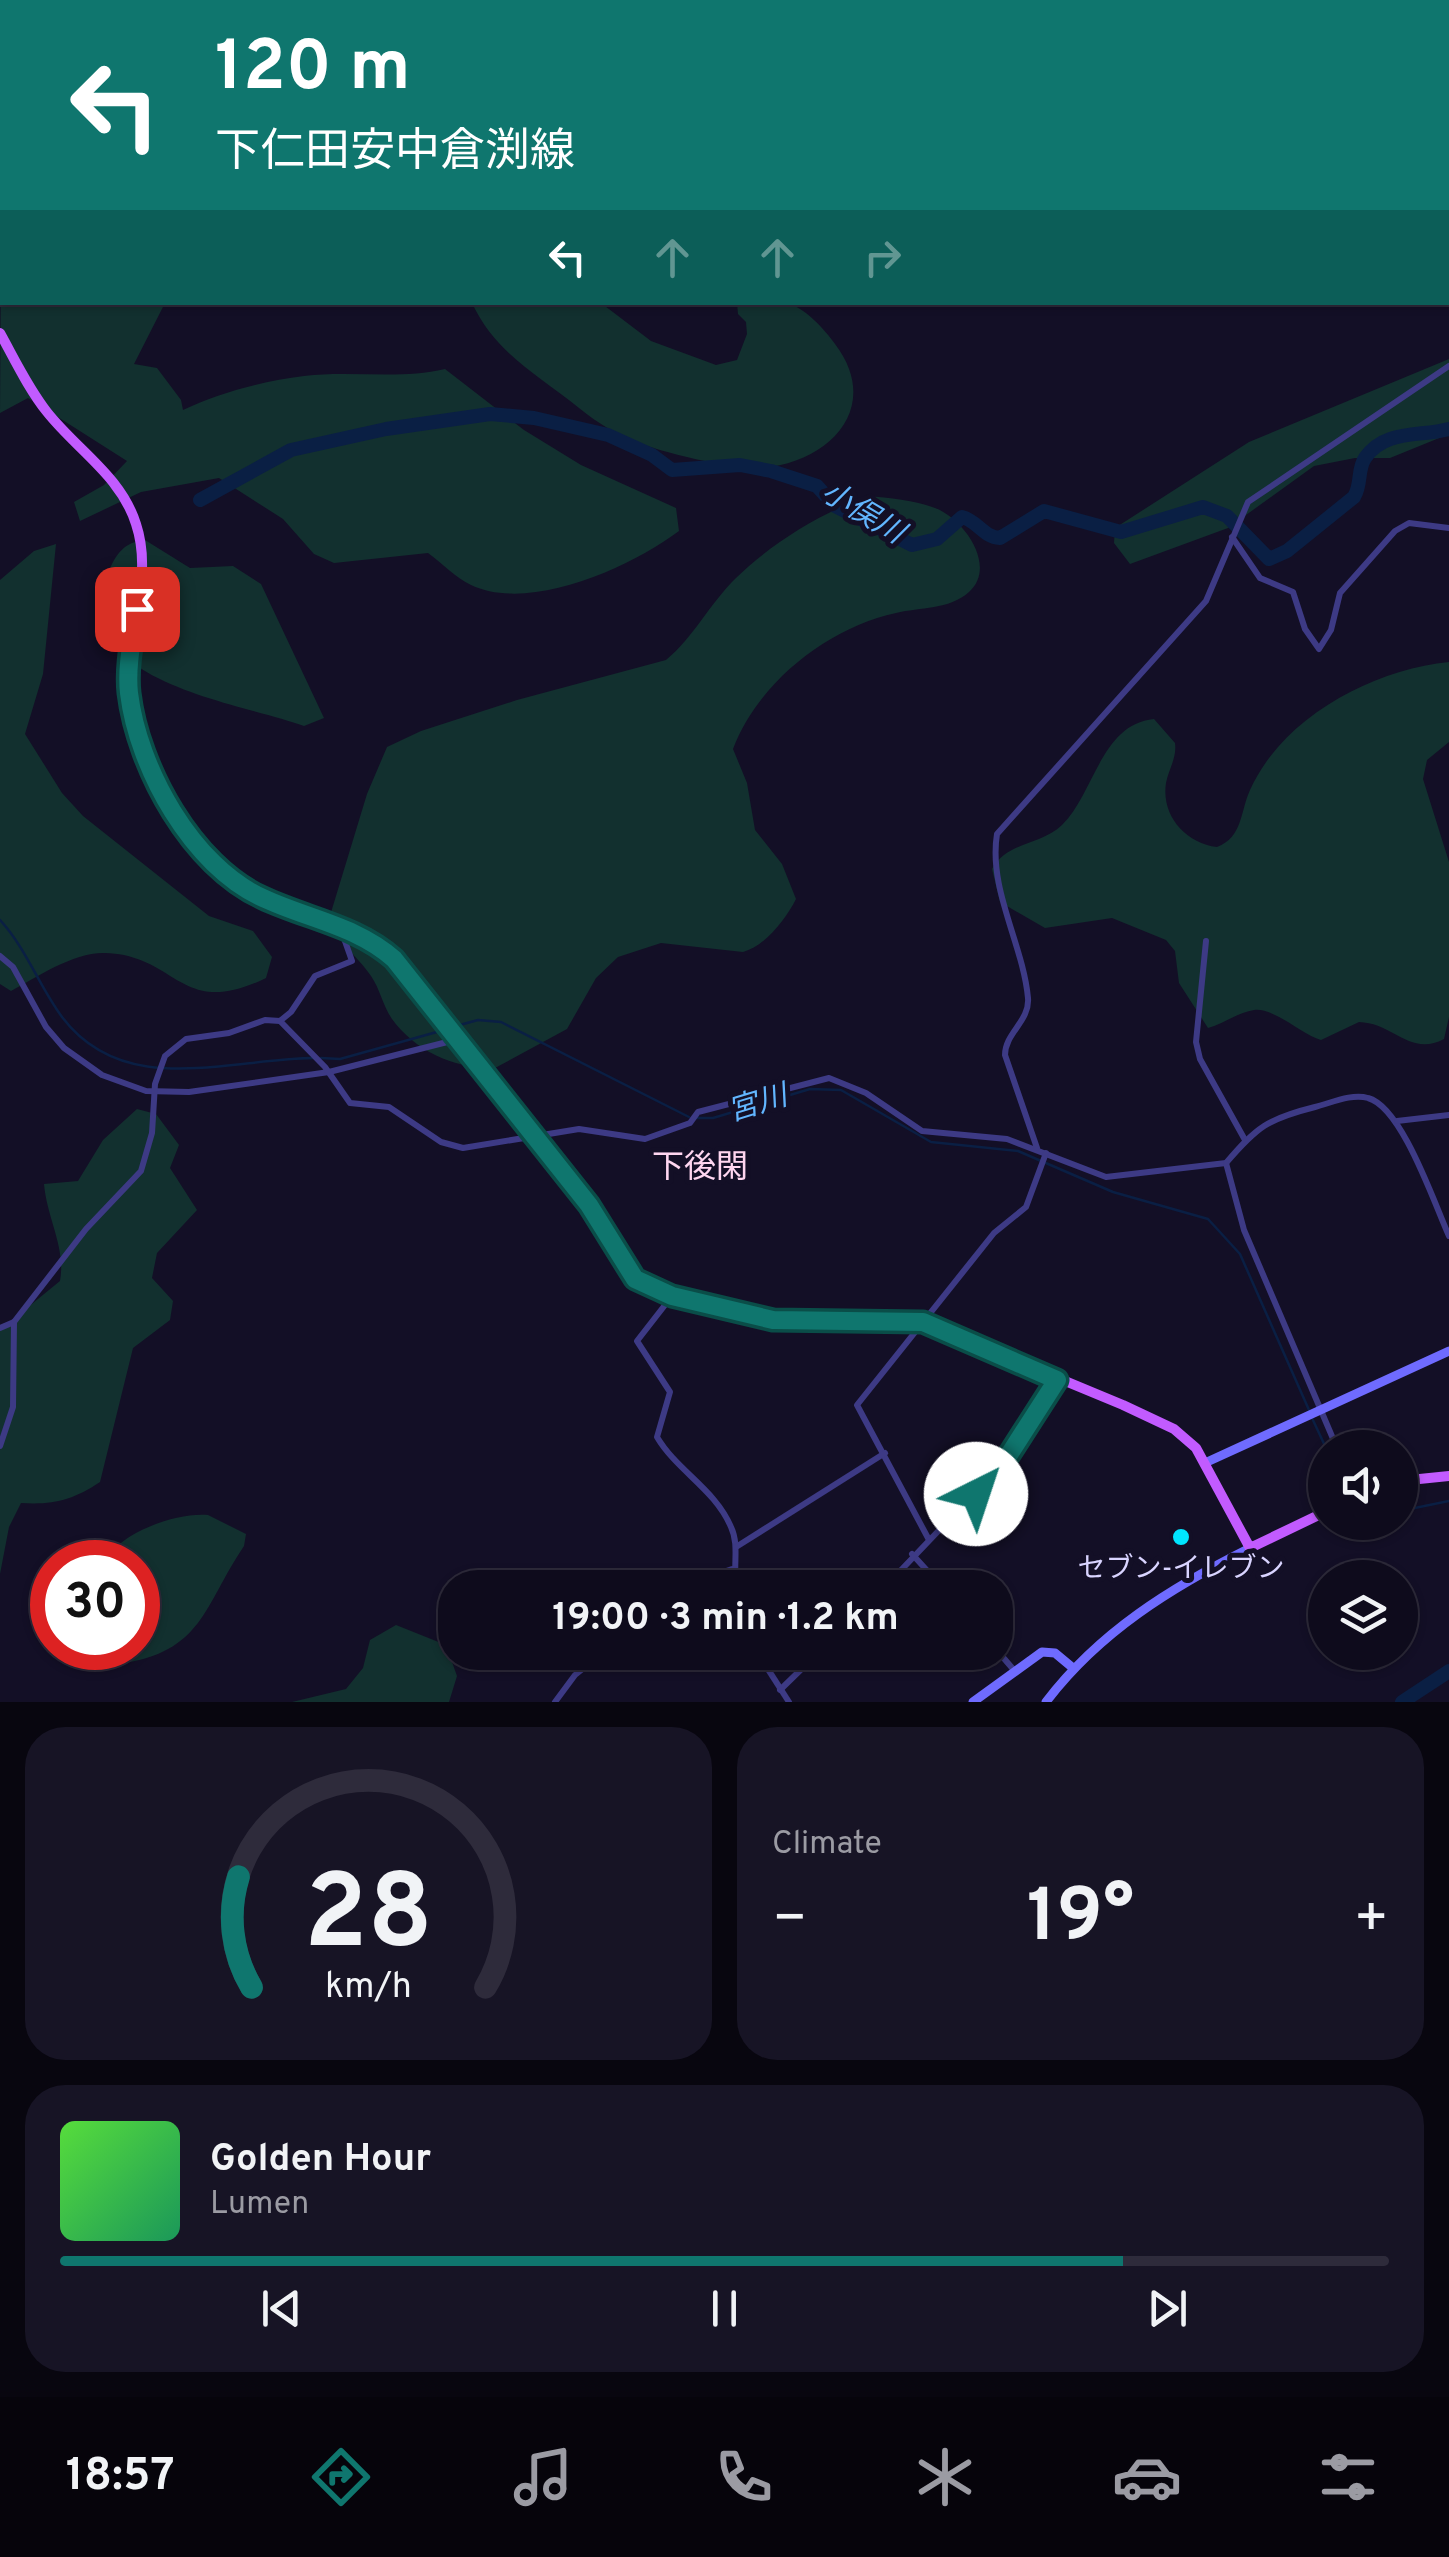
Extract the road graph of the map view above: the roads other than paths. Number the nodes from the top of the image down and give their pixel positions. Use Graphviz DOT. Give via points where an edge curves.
graph roads {
  1 [pos="0,333"];
  2 [pos="1448,369"];
  3 [pos="1449,528"];
  4 [pos="1232,537"];
  5 [pos="340,927"];
  6 [pos="1206,941"];
  7 [pos="0,956"];
  8 [pos="280,1021"];
  9 [pos="458,1036"];
  10 [pos="327,1069"];
  11 [pos="155,1088"];
  12 [pos="1449,1116"];
  13 [pos="1398,1120"];
  14 [pos="537,1138"];
  15 [pos="1245,1140"];
  16 [pos="1038,1149"];
  17 [pos="1046,1153"];
  18 [pos="1226,1163"];
  19 [pos="1449,1236"];
  20 [pos="672,1296"];
  21 [pos="14,1322"];
  22 [pos="923,1322"];
  23 [pos="0,1328"];
  24 [pos="1449,1352"];
  25 [pos="1057,1380"];
  26 [pos="1318,1412"];
  27 [pos="1328,1430"];
  28 [pos="0,1446"];
  29 [pos="885,1452"];
  30 [pos="1207,1462"];
  31 [pos="1449,1476"];
  32 [pos="1418,1479"];
  33 [pos="1308,1520"];
  34 [pos="928,1538"];
  35 [pos="736,1547"];
  36 [pos="1250,1548"];
  37 [pos="912,1554"];
  38 [pos="732,1569"];
  39 [pos="729,1570"];
  40 [pos="899,1570"];
  41 [pos="927,1570"];
  42 [pos="1073,1668"];
  43 [pos="581,1670"];
  44 [pos="768,1670"];
  45 [pos="801,1670"];
  46 [pos="1013,1670"];
  47 [pos="780,1690"];
  48 [pos="556,1702"];
  49 [pos="788,1702"];
  50 [pos="973,1702"];
  51 [pos="1046,1702"];
  1 -- 5 [label="main road" via="46,411 132,510 144,564 129,692 136,724 182,828 236,883"];
  2 -- 4 [label="street" via="1248,502"];
  3 -- 4 [label="street" via="1409,523 1396,531 1340,593 1319,649 1293,592 1260,578"];
  4 -- 16 [label="street" via="1214,588 1191,621 997,834 1002,894 1028,999 1005,1055"];
  5 -- 8 [label="street" via="352,961 315,976"];
  5 -- 9 [label="main road" via="384,950"];
  6 -- 15 [label="street" via="1196,1042"];
  7 -- 11 [label="street" via="14,967 64,1048 102,1075"];
  8 -- 10 [label="street"];
  8 -- 11 [label="street" via="186,1039 165,1056"];
  9 -- 10 [label="street"];
  9 -- 14 [label="main road"];
  10 -- 11 [label="street" via="189,1092"];
  10 -- 14 [label="street" via="350,1103 389,1106 440,1142 462,1148"];
  11 -- 21 [label="street" via="141,1171"];
  12 -- 13 [label="street"];
  13 -- 15 [label="street" via="1372,1098 1356,1096 1272,1118"];
  13 -- 19 [label="street"];
  14 -- 16 [label="street" via="595,1129 645,1139 690,1123 696,1114 829,1078 866,1093 922,1131 1007,1139"];
  14 -- 20 [label="main road" via="589,1205 624,1268"];
  15 -- 18 [label="street"];
  16 -- 17 [label="street"];
  17 -- 18 [label="street" via="1106,1177"];
  17 -- 22 [label="street" via="1026,1206 994,1233"];
  18 -- 26 [label="street" via="1244,1230"];
  20 -- 22 [label="main road" via="773,1320"];
  20 -- 35 [label="street" via="637,1341 670,1392 657,1437 720,1506"];
  21 -- 23 [label="street"];
  21 -- 28 [label="street" via="13,1407"];
  22 -- 25 [label="main road"];
  22 -- 29 [label="street" via="857,1404"];
  24 -- 26 [label="street"];
  25 -- 30 [label="main road" via="1174,1429"];
  25 -- 34 [label="street" via="1005,1461"];
  26 -- 27 [label="street"];
  26 -- 30 [label="street"];
  29 -- 34 [label="street"];
  29 -- 35 [label="street"];
  30 -- 36 [label="main road"];
  31 -- 32 [label="main road"];
  33 -- 36 [label="main road"];
  34 -- 37 [label="street"];
  35 -- 38 [label="street"];
  36 -- 42 [label="street" via="1160,1598"];
  37 -- 40 [label="street"];
  37 -- 41 [label="street"];
  38 -- 39 [label="street"];
  42 -- 46 [label="street" via="1048,1652"];
  42 -- 51 [label="street"];
  43 -- 48 [label="street"];
  44 -- 47 [label="street"];
  45 -- 47 [label="street"];
  46 -- 50 [label="street"];
  47 -- 49 [label="street"];
}
